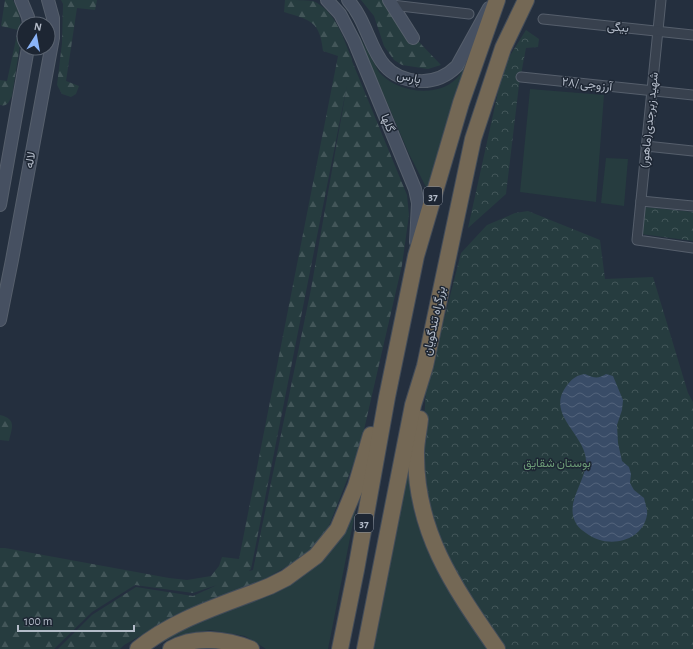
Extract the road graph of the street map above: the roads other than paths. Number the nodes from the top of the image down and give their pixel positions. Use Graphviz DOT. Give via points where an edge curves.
graph roads {
  1 [pos="20,0"];
  2 [pos="48,0"];
  3 [pos="327,0"];
  4 [pos="348,0"];
  5 [pos="495,0"];
  6 [pos="526,0"];
  7 [pos="661,0"];
  8 [pos="390,3"];
  9 [pos="469,14"];
  10 [pos="28,16"];
  11 [pos="543,19"];
  12 [pos="658,31"];
  13 [pos="693,35"];
  14 [pos="413,38"];
  15 [pos="27,56"];
  16 [pos="521,77"];
  17 [pos="652,90"];
  18 [pos="693,95"];
  19 [pos="15,124"];
  20 [pos="36,129"];
  21 [pos="646,146"];
  22 [pos="693,151"];
  23 [pos="641,201"];
  24 [pos="0,205"];
  25 [pos="693,206"];
  26 [pos="693,248"];
  27 [pos="416,256"];
  28 [pos="5,269"];
  29 [pos="0,320"];
  30 [pos="425,366"];
  31 [pos="387,397"];
  32 [pos="138,649"];
  33 [pos="171,649"];
  34 [pos="251,649"];
  35 [pos="340,649"];
  36 [pos="364,649"];
  37 [pos="497,649"];
  1 -- 10 [label="street"];
  2 -- 20 [label="street, لاله" via="53,18 53,38"];
  3 -- 27 [label="street, گلها" via="340,14 354,41 415,189 418,203"];
  4 -- 5 [label="street, پارس" via="363,24 379,60 386,68 401,78 425,81 435,80 450,73"];
  5 -- 27 [label="highway, 37" via="461,103"];
  6 -- 30 [label="highway, بزرگراه تندگویان / 37" via="503,48 473,139"];
  7 -- 12 [label="street, شهید زبرجدی(ماهور)"];
  8 -- 9 [label="street"];
  8 -- 14 [label="street"];
  11 -- 12 [label="street, بیگی"];
  12 -- 13 [label="street, بیگی"];
  12 -- 17 [label="street, شهید زبرجدی(ماهور)"];
  15 -- 19 [label="street, لاله"];
  16 -- 17 [label="street, آرزوجی /۲۸"];
  17 -- 18 [label="street, آرزوجی /۲۸"];
  17 -- 21 [label="street, شهید زبرجدی(ماهور)"];
  19 -- 20 [label="street"];
  19 -- 24 [label="street, لاله"];
  20 -- 28 [label="street, لاله"];
  21 -- 22 [label="street"];
  21 -- 23 [label="street, شهید زبرجدی(ماهور)"];
  23 -- 25 [label="street"];
  23 -- 26 [label="street, شهید زبرجدی(ماهور)" via="637,240"];
  27 -- 31 [label="highway, 37"];
  28 -- 29 [label="street, لاله"];
  30 -- 36 [label="highway, بزرگراه تندگویان / 37" via="413,405"];
  30 -- 37 [label="highway" via="416,451 418,482 427,526 445,569 466,605"];
  31 -- 32 [label="highway" via="373,428 356,486 338,529 316,556 286,578 169,627"];
  31 -- 35 [label="highway, 37"];
  33 -- 34 [label="highway" via="194,641 218,640"];
}
